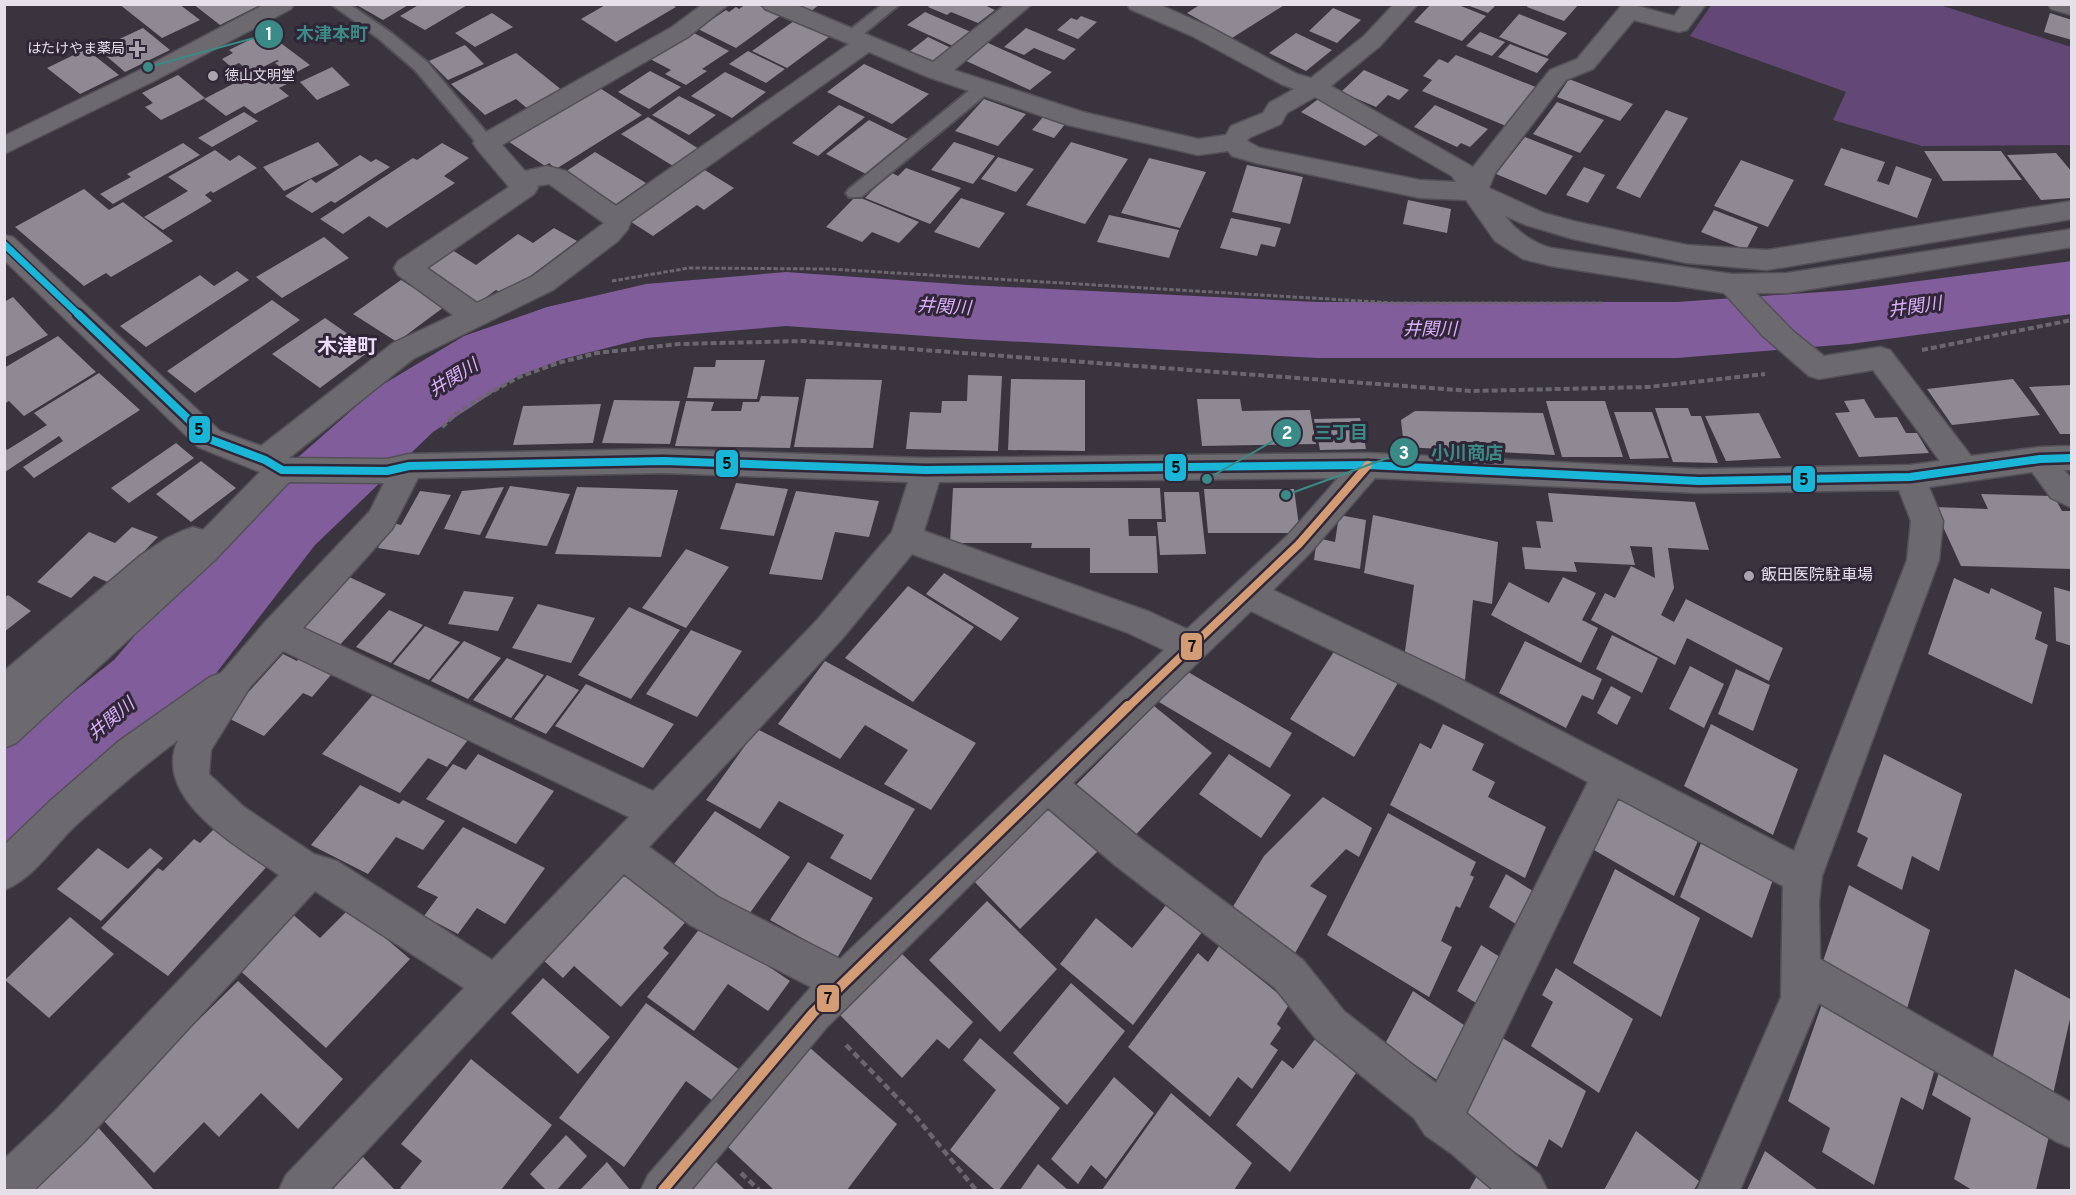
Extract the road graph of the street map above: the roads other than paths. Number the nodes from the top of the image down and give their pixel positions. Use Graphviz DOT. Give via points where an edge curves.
graph roads {
  1 [pos="284,4"];
  2 [pos="338,4"];
  3 [pos="718,4"];
  4 [pos="772,4"];
  5 [pos="838,4"];
  6 [pos="893,4"];
  7 [pos="1021,4"];
  8 [pos="1138,4"];
  9 [pos="1407,4"];
  10 [pos="1695,4"];
  11 [pos="2059,4"];
  12 [pos="2072,8"];
  13 [pos="814,23"];
  14 [pos="857,41"];
  15 [pos="936,72"];
  16 [pos="1315,87"];
  17 [pos="982,89"];
  18 [pos="1234,142"];
  19 [pos="486,143"];
  20 [pos="4,146"];
  21 [pos="518,181"];
  22 [pos="1474,192"];
  23 [pos="855,193"];
  24 [pos="2072,210"];
  25 [pos="616,219"];
  26 [pos="2072,238"];
  27 [pos="4,244"];
  28 [pos="1740,293"];
  29 [pos="476,316"];
  30 [pos="2072,458"];
  31 [pos="2040,459"];
  32 [pos="1368,465"];
  33 [pos="282,466"];
  34 [pos="398,469"];
  35 [pos="925,470"];
  36 [pos="1964,470"];
  37 [pos="1910,477"];
  38 [pos="2072,496"];
  39 [pos="228,525"];
  40 [pos="906,538"];
  41 [pos="1247,593"];
  42 [pos="277,632"];
  43 [pos="1192,645"];
  44 [pos="238,676"];
  45 [pos="4,693"];
  46 [pos="4,732"];
  47 [pos="1610,775"];
  48 [pos="1047,784"];
  49 [pos="658,812"];
  50 [pos="622,850"];
  51 [pos="4,872"];
  52 [pos="307,872"];
  53 [pos="1803,876"];
  54 [pos="1802,971"];
  55 [pos="845,983"];
  56 [pos="495,985"];
  57 [pos="1440,1119"];
  58 [pos="2072,1127"];
  59 [pos="4,1189"];
  60 [pos="301,1191"];
  61 [pos="663,1191"];
  62 [pos="1525,1191"];
  63 [pos="1718,1191"];
  1 -- 20 [label="street"];
  2 -- 19 [label="lane" via="421,66"];
  3 -- 19 [label="street" via="680,32"];
  4 -- 13 [label="street"];
  5 -- 13 [label="street"];
  6 -- 14 [label="lane"];
  7 -- 15 [label="street"];
  8 -- 16 [label="street" via="1200,31 1289,79"];
  9 -- 16 [label="street" via="1372,41"];
  10 -- 22 [label="street" via="1680,25 1629,11 1585,64 1558,75 1483,171"];
  11 -- 12 [label="street"];
  13 -- 14 [label="street"];
  14 -- 15 [label="street"];
  14 -- 25 [label="street"];
  15 -- 17 [label="street"];
  16 -- 18 [label="street" via="1278,108 1272,117 1240,132"];
  16 -- 22 [label="street" via="1462,170"];
  17 -- 18 [label="street" via="1077,119 1197,147"];
  17 -- 23 [label="lane"];
  18 -- 22 [label="street" via="1248,153 1420,189"];
  19 -- 21 [label="street"];
  21 -- 25 [label="street" via="547,175 557,177"];
  21 -- 29 [label="street" via="525,188 408,268"];
  22 -- 24 [label="street" via="1535,219 1573,230 1686,254 1767,260"];
  22 -- 28 [label="street" via="1504,234 1533,252"];
  25 -- 29 [label="street" via="619,223 609,234 543,283"];
  26 -- 28 [label="street" via="1786,282"];
  27 -- 33 [label="street" via="209,439"];
  28 -- 36 [label="street" via="1810,362 1881,358"];
  29 -- 33 [label="street" via="403,351"];
  30 -- 31 [label="street"];
  31 -- 36 [label="street"];
  31 -- 38 [label="street" via="2055,483"];
  32 -- 35 [label="street"];
  32 -- 37 [label="street" via="1699,481"];
  32 -- 41 [label="street" via="1299,544"];
  33 -- 34 [label="street"];
  33 -- 39 [label="street"];
  34 -- 35 [label="street" via="664,461"];
  34 -- 42 [label="street" via="381,520"];
  35 -- 40 [label="street"];
  36 -- 37 [label="street"];
  37 -- 53 [label="street" via="1927,520 1923,560"];
  39 -- 45 [label="street" via="178,547 152,565"];
  39 -- 46 [label="street"];
  40 -- 43 [label="street"];
  40 -- 49 [label="street" via="830,629"];
  41 -- 43 [label="street"];
  41 -- 47 [label="street" via="1446,689"];
  42 -- 44 [label="street"];
  42 -- 49 [label="street"];
  43 -- 48 [label="street"];
  44 -- 51 [label="street" via="132,753 62,813"];
  44 -- 52 [label="street" via="193,747 191,775 196,786 231,819"];
  47 -- 53 [label="street"];
  47 -- 57 [label="street"];
  48 -- 55 [label="street"];
  48 -- 57 [label="street" via="1129,854 1289,974 1330,1024 1429,1103"];
  49 -- 50 [label="street"];
  50 -- 55 [label="street" via="704,911"];
  50 -- 56 [label="street"];
  52 -- 56 [label="street" via="324,874"];
  52 -- 59 [label="street" via="70,1126"];
  53 -- 54 [label="street"];
  54 -- 58 [label="street"];
  54 -- 63 [label="street" via="1801,998"];
  55 -- 61 [label="street" via="813,1013"];
  56 -- 60 [label="street"];
  57 -- 62 [label="street"];
}
